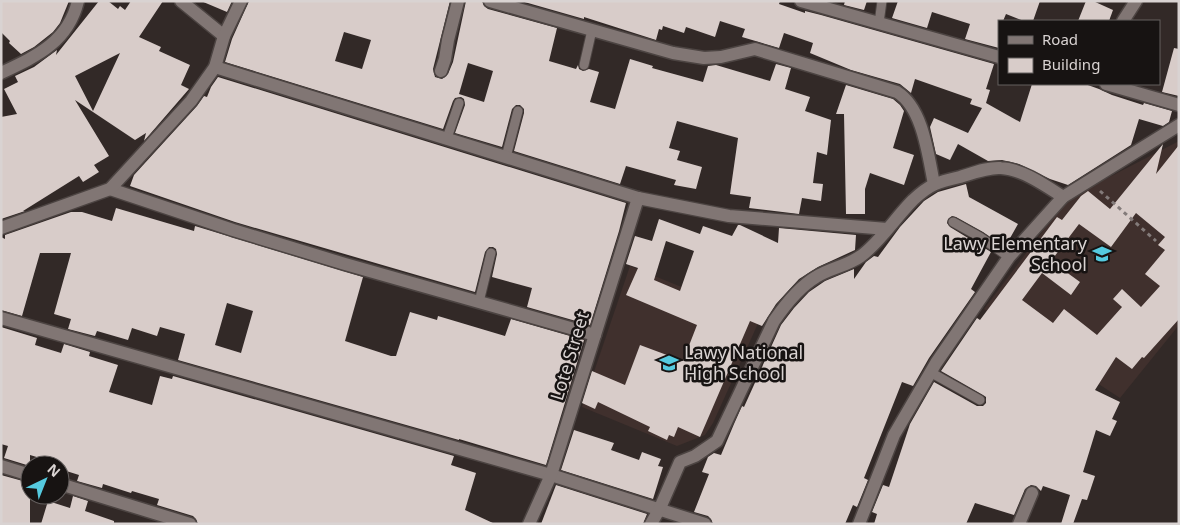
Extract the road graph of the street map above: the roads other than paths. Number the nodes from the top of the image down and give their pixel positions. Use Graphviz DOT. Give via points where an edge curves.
graph roads {
  1 [pos="78,1"];
  2 [pos="181,1"];
  3 [pos="241,1"];
  4 [pos="458,1"];
  5 [pos="490,1"];
  6 [pos="800,1"];
  7 [pos="882,1"];
  8 [pos="1136,1"];
  9 [pos="1124,20"];
  10 [pos="879,23"];
  11 [pos="592,30"];
  12 [pos="224,36"];
  13 [pos="998,57"];
  14 [pos="584,65"];
  15 [pos="215,67"];
  16 [pos="441,71"];
  17 [pos="1,73"];
  18 [pos="1109,85"];
  19 [pos="459,103"];
  20 [pos="1179,105"];
  21 [pos="518,112"];
  22 [pos="1179,125"];
  23 [pos="447,138"];
  24 [pos="506,157"];
  25 [pos="934,184"];
  26 [pos="110,189"];
  27 [pos="1063,197"];
  28 [pos="638,198"];
  29 [pos="953,222"];
  30 [pos="1,228"];
  31 [pos="887,229"];
  32 [pos="491,253"];
  33 [pos="1009,257"];
  34 [pos="479,302"];
  35 [pos="1,318"];
  36 [pos="595,335"];
  37 [pos="930,372"];
  38 [pos="980,400"];
  39 [pos="1,466"];
  40 [pos="20,472"];
  41 [pos="551,475"];
  42 [pos="70,487"];
  43 [pos="1032,493"];
  44 [pos="660,508"];
  45 [pos="190,524"];
  46 [pos="529,524"];
  47 [pos="651,524"];
  48 [pos="705,524"];
  49 [pos="859,524"];
  50 [pos="1020,524"];
  1 -- 17 [label="street" via="71,22 59,39"];
  2 -- 12 [label="street"];
  3 -- 12 [label="street"];
  4 -- 16 [label="street"];
  5 -- 11 [label="street"];
  6 -- 10 [label="street"];
  7 -- 10 [label="lane"];
  8 -- 9 [label="street"];
  10 -- 13 [label="street"];
  11 -- 14 [label="lane"];
  11 -- 25 [label="street" via="673,53 704,58 755,49 897,92 906,97 922,129"];
  12 -- 15 [label="street"];
  15 -- 23 [label="street"];
  15 -- 26 [label="street" via="191,101"];
  18 -- 20 [label="street"];
  19 -- 23 [label="lane"];
  21 -- 24 [label="lane"];
  22 -- 27 [label="street"];
  23 -- 24 [label="street"];
  24 -- 28 [label="street"];
  25 -- 27 [label="street" via="990,168 1002,168 1037,181"];
  25 -- 31 [label="street" via="912,201"];
  26 -- 30 [label="street"];
  26 -- 34 [label="street" via="233,230"];
  27 -- 33 [label="street"];
  28 -- 31 [label="street" via="729,216"];
  28 -- 36 [label="street, Lote Street"];
  29 -- 33 [label="lane"];
  31 -- 44 [label="street" via="863,254 816,276 784,307 774,321 717,441 680,462"];
  32 -- 34 [label="lane"];
  33 -- 37 [label="street"];
  34 -- 36 [label="street"];
  35 -- 41 [label="street"];
  36 -- 41 [label="street, Lote Street"];
  37 -- 38 [label="lane"];
  37 -- 49 [label="street" via="894,435"];
  39 -- 40 [label="street"];
  41 -- 44 [label="street"];
  41 -- 46 [label="street, Lote Street"];
  42 -- 45 [label="street"];
  43 -- 50 [label="street"];
  44 -- 47 [label="street"];
  44 -- 48 [label="street"];
}
